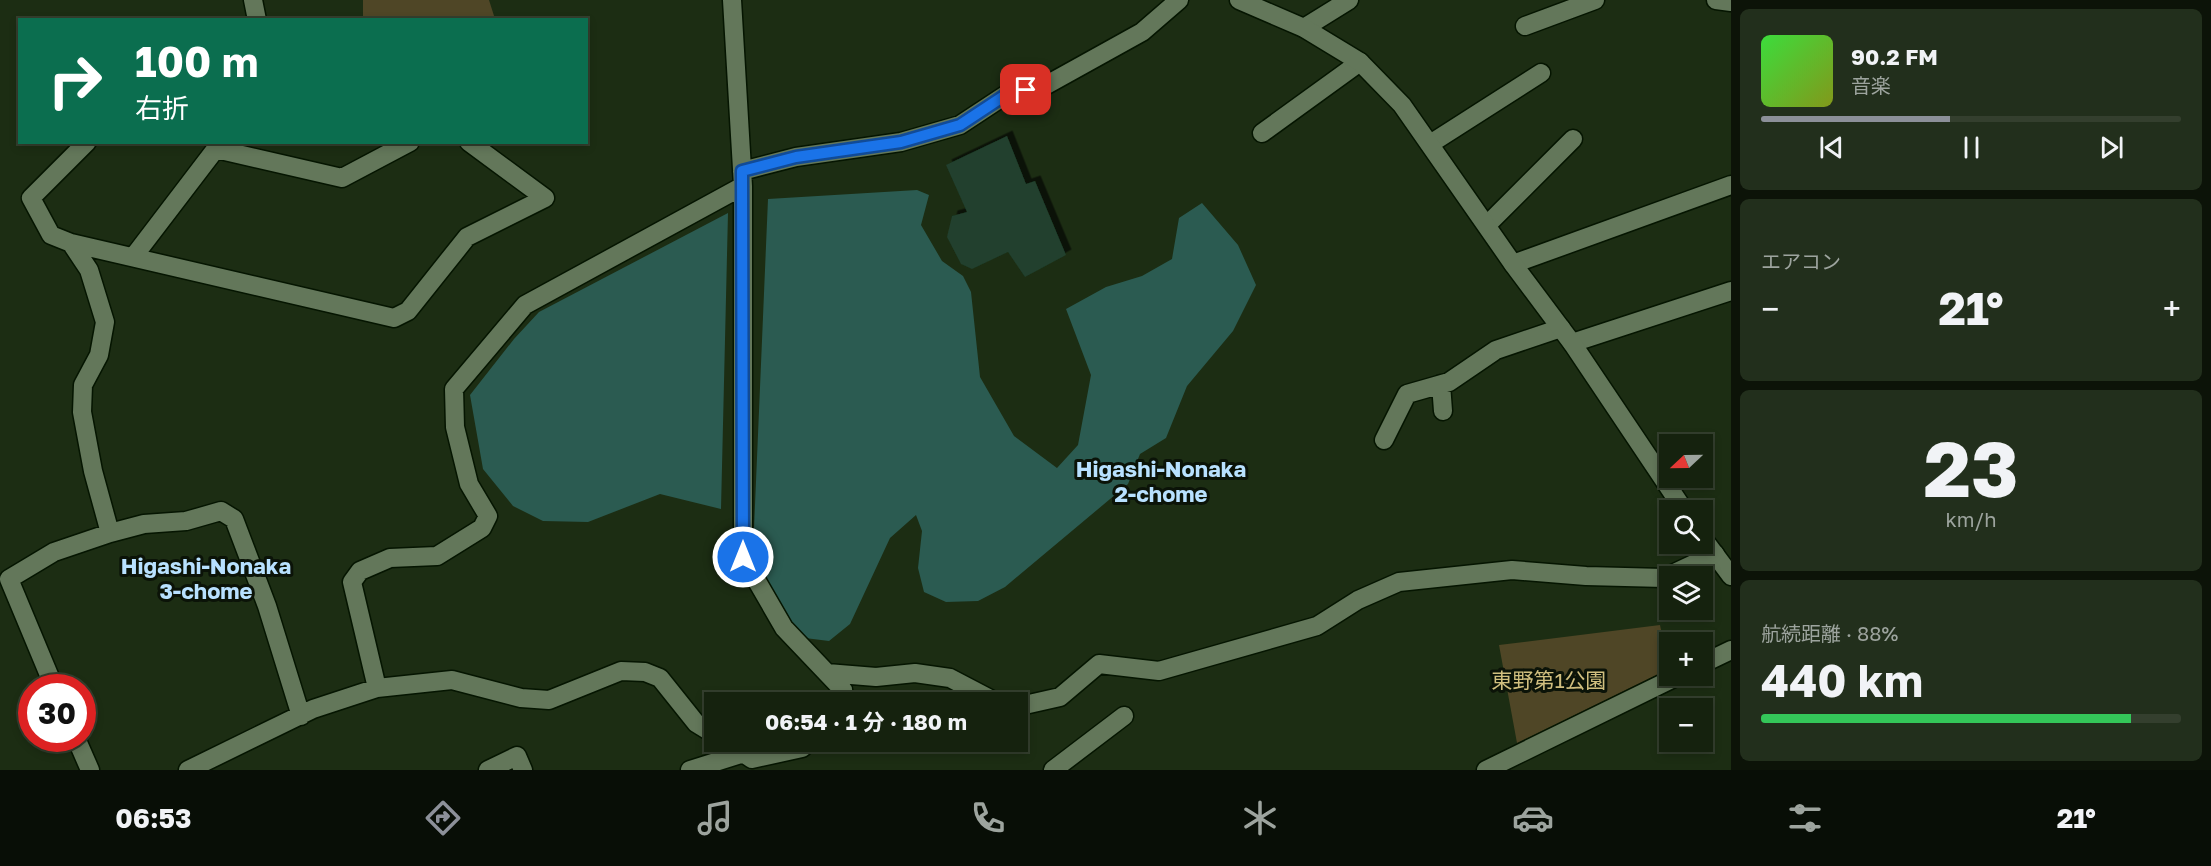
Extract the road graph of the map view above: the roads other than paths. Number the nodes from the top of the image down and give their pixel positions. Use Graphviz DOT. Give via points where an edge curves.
graph roads {
  1 [pos="253,0"];
  2 [pos="732,0"];
  3 [pos="1179,0"];
  4 [pos="1239,0"];
  5 [pos="1349,0"];
  6 [pos="1595,0"];
  7 [pos="1716,0"];
  8 [pos="1731,2"];
  9 [pos="257,18"];
  10 [pos="1525,26"];
  11 [pos="1304,28"];
  12 [pos="1360,62"];
  13 [pos="1541,73"];
  14 [pos="1262,133"];
  15 [pos="1573,139"];
  16 [pos="85,144"];
  17 [pos="406,144"];
  18 [pos="472,144"];
  19 [pos="1430,144"];
  20 [pos="219,146"];
  21 [pos="742,179"];
  22 [pos="1731,185"];
  23 [pos="1487,225"];
  24 [pos="71,243"];
  25 [pos="134,256"];
  26 [pos="1514,264"];
  27 [pos="1731,291"];
  28 [pos="1561,328"];
  29 [pos="1572,343"];
  30 [pos="1441,384"];
  31 [pos="1443,411"];
  32 [pos="1384,440"];
  33 [pos="1677,500"];
  34 [pos="111,533"];
  35 [pos="1713,551"];
  36 [pos="1715,554"];
  37 [pos="1731,576"];
  38 [pos="4,582"];
  39 [pos="1731,650"];
  40 [pos="1713,659"];
  41 [pos="827,673"];
  42 [pos="48,674"];
  43 [pos="1659,685"];
  44 [pos="377,688"];
  45 [pos="842,692"];
  46 [pos="977,692"];
  47 [pos="1028,704"];
  48 [pos="301,716"];
  49 [pos="1124,716"];
  50 [pos="704,728"];
  51 [pos="82,752"];
  52 [pos="786,752"];
  53 [pos="751,761"];
  54 [pos="90,770"];
  55 [pos="188,770"];
  56 [pos="488,770"];
  57 [pos="523,770"];
  58 [pos="690,770"];
  59 [pos="1053,770"];
  60 [pos="1486,770"];
  1 -- 9 [label="street"];
  2 -- 21 [label="street"];
  3 -- 21 [label="street" via="1142,32 1041,88 1010,92 960,125 901,142 796,157"];
  4 -- 11 [label="street"];
  5 -- 11 [label="street"];
  6 -- 10 [label="street"];
  7 -- 8 [label="street"];
  11 -- 12 [label="street"];
  12 -- 14 [label="street"];
  12 -- 19 [label="street" via="1402,105"];
  13 -- 19 [label="street"];
  15 -- 23 [label="street"];
  16 -- 24 [label="street" via="31,198 51,235"];
  17 -- 20 [label="street" via="342,178"];
  18 -- 25 [label="street" via="545,198 467,237 408,311 394,318"];
  19 -- 23 [label="street"];
  20 -- 25 [label="street"];
  21 -- 41 [label="street" via="743,557 784,628"];
  21 -- 44 [label="street" via="525,305 454,389 455,427 469,484 488,516 482,528 437,556 390,558 360,571 352,582"];
  22 -- 26 [label="street"];
  23 -- 26 [label="street"];
  24 -- 25 [label="street"];
  24 -- 34 [label="street" via="89,270 105,322 99,355 83,385 82,412 93,471"];
  26 -- 28 [label="street"];
  27 -- 29 [label="street"];
  28 -- 29 [label="street"];
  28 -- 30 [label="street" via="1496,350"];
  29 -- 33 [label="street"];
  30 -- 31 [label="street"];
  30 -- 32 [label="street" via="1407,394"];
  34 -- 38 [label="street" via="54,552"];
  34 -- 48 [label="street" via="222,511 234,519 267,606"];
  35 -- 36 [label="street"];
  36 -- 37 [label="street"];
  36 -- 47 [label="street" via="1664,578 1512,570 1399,582 1358,600 1317,626 1159,671 1099,664 1060,697"];
  38 -- 42 [label="street"];
  39 -- 40 [label="street"];
  41 -- 45 [label="street"];
  41 -- 46 [label="street" via="876,677 915,673 950,678"];
  43 -- 60 [label="street"];
  44 -- 48 [label="street"];
  44 -- 50 [label="street" via="452,680 521,698 549,700 621,671 645,672 660,678"];
  48 -- 55 [label="street"];
  49 -- 59 [label="street"];
  51 -- 54 [label="street"];
  52 -- 53 [label="street"];
  53 -- 58 [label="street"];
  56 -- 57 [label="street" via="517,756"];
}
